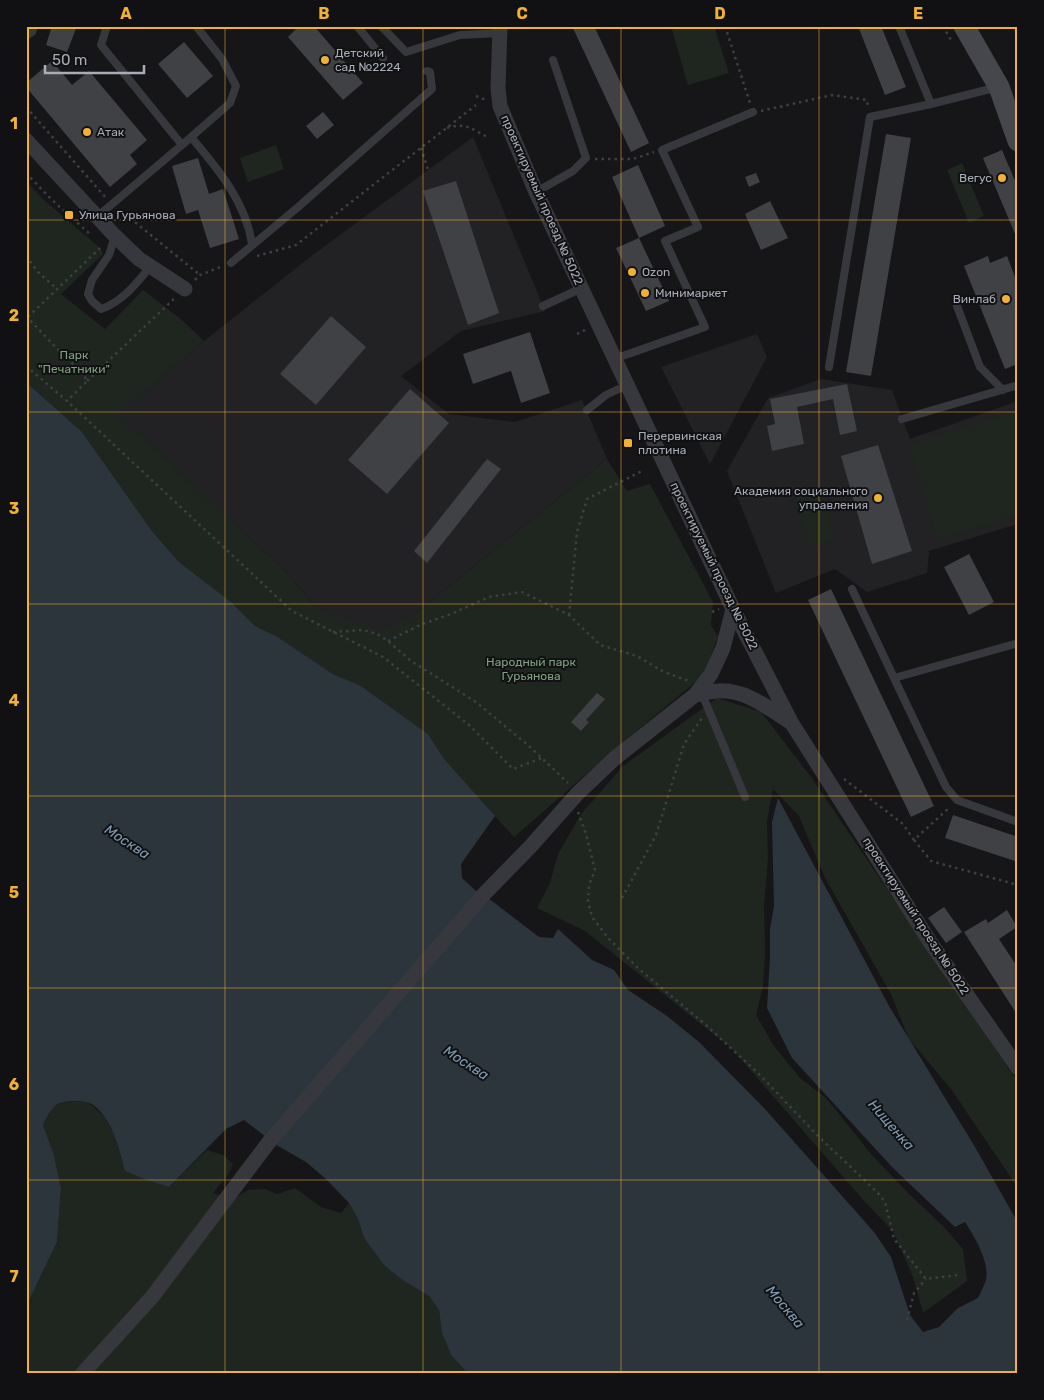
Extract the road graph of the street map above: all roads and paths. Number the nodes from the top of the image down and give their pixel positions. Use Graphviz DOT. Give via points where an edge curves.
graph roads {
  1 [pos="34,26"];
  2 [pos="107,26"];
  3 [pos="196,26"];
  4 [pos="381,26"];
  5 [pos="725,26"];
  6 [pos="899,26"];
  7 [pos="964,26"];
  8 [pos="359,27"];
  9 [pos="500,30"];
  10 [pos="26,36"];
  11 [pos="383,58"];
  12 [pos="553,60"];
  13 [pos="427,71"];
  14 [pos="999,87"];
  15 [pos="867,100"];
  16 [pos="931,104"];
  17 [pos="476,105"];
  18 [pos="753,112"];
  19 [pos="446,129"];
  20 [pos="191,136"];
  21 [pos="489,138"];
  22 [pos="1017,139"];
  23 [pos="26,140"];
  24 [pos="182,145"];
  25 [pos="421,148"];
  26 [pos="662,150"];
  27 [pos="586,158"];
  28 [pos="428,170"];
  29 [pos="26,173"];
  30 [pos="536,192"];
  31 [pos="98,216"];
  32 [pos="91,235"];
  33 [pos="115,236"];
  34 [pos="252,244"];
  35 [pos="100,248"];
  36 [pos="26,256"];
  37 [pos="231,263"];
  38 [pos="150,267"];
  39 [pos="582,288"];
  40 [pos="186,289"];
  41 [pos="57,290"];
  42 [pos="543,306"];
  43 [pos="957,306"];
  44 [pos="27,316"];
  45 [pos="614,358"];
  46 [pos="26,366"];
  47 [pos="829,367"];
  48 [pos="87,381"];
  49 [pos="1018,385"];
  50 [pos="627,386"];
  51 [pos="1003,390"];
  52 [pos="67,401"];
  53 [pos="587,410"];
  54 [pos="902,419"];
  55 [pos="642,471"];
  56 [pos="852,589"];
  57 [pos="733,609"];
  58 [pos="569,616"];
  59 [pos="333,632"];
  60 [pos="388,641"];
  61 [pos="1018,644"];
  62 [pos="894,678"];
  63 [pos="696,690"];
  64 [pos="708,708"];
  65 [pos="791,722"];
  66 [pos="542,758"];
  67 [pos="843,778"];
  68 [pos="575,796"];
  69 [pos="745,797"];
  70 [pos="957,800"];
  71 [pos="1018,822"];
  72 [pos="914,840"];
  73 [pos="1018,885"];
  74 [pos="622,898"];
  75 [pos="1018,1068"];
  76 [pos="958,1275"];
  77 [pos="926,1279"];
  78 [pos="907,1320"];
  79 [pos="82,1374"];
  1 -- 10 [label="lane"];
  2 -- 24 [label="lane" via="101,45"];
  3 -- 20 [label="lane" via="222,59 236,86 230,103"];
  4 -- 9 [label="lane" via="406,52 460,35"];
  5 -- 18 [label="path"];
  6 -- 16 [label="lane"];
  7 -- 14 [label="main road"];
  8 -- 11 [label="lane"];
  9 -- 30 [label="street, проектируемый проезд № 5022" via="500,104"];
  12 -- 27 [label="lane"];
  13 -- 34 [label="lane" via="430,72 432,89"];
  14 -- 16 [label="lane"];
  14 -- 22 [label="main road"];
  15 -- 18 [label="path" via="832,96"];
  16 -- 47 [label="lane" via="870,117"];
  17 -- 19 [label="path"];
  18 -- 26 [label="lane"];
  19 -- 21 [label="path" via="459,125"];
  19 -- 25 [label="path"];
  20 -- 24 [label="lane"];
  20 -- 34 [label="lane" via="237,196 250,226"];
  23 -- 31 [label="street"];
  24 -- 31 [label="lane"];
  25 -- 28 [label="path"];
  25 -- 37 [label="path" via="296,245"];
  26 -- 27 [label="path" via="633,159"];
  26 -- 45 [label="lane" via="698,227 665,241 705,327"];
  27 -- 30 [label="lane" via="573,171"];
  29 -- 32 [label="path"];
  30 -- 39 [label="street, проектируемый проезд № 5022"];
  31 -- 33 [label="street"];
  33 -- 38 [label="street"];
  33 -- 38 [label="lane" via="109,255 92,280 88,294 100,309 113,305"];
  34 -- 37 [label="lane"];
  35 -- 41 [label="path"];
  36 -- 41 [label="path"];
  37 -- 40 [label="path" via="200,275"];
  38 -- 40 [label="street"];
  39 -- 42 [label="lane"];
  39 -- 45 [label="street, проектируемый проезд № 5022"];
  40 -- 48 [label="path"];
  41 -- 44 [label="path"];
  43 -- 51 [label="lane" via="980,366"];
  44 -- 48 [label="path"];
  45 -- 50 [label="street, проектируемый проезд № 5022"];
  46 -- 52 [label="path"];
  48 -- 52 [label="path"];
  49 -- 51 [label="lane"];
  50 -- 53 [label="lane" via="606,395"];
  50 -- 57 [label="street, проектируемый проезд № 5022"];
  51 -- 54 [label="lane"];
  52 -- 59 [label="path" via="292,611"];
  55 -- 58 [label="path" via="587,499 576,532"];
  56 -- 62 [label="lane"];
  57 -- 63 [label="street" via="722,648 710,674"];
  57 -- 65 [label="street, проектируемый проезд № 5022"];
  58 -- 60 [label="path" via="522,592 488,597"];
  58 -- 63 [label="path" via="600,646 637,656"];
  59 -- 60 [label="path" via="363,630"];
  59 -- 66 [label="path" via="383,657 469,725 513,768"];
  60 -- 66 [label="path" via="411,661 476,702"];
  61 -- 62 [label="lane"];
  62 -- 70 [label="lane" via="946,787"];
  63 -- 64 [label="lane"];
  63 -- 65 [label="street" via="736,692"];
  63 -- 68 [label="street"];
  64 -- 69 [label="lane"];
  64 -- 74 [label="path" via="684,744 656,835"];
  65 -- 75 [label="street, проектируемый проезд № 5022" via="930,942"];
  66 -- 68 [label="path"];
  67 -- 72 [label="path" via="903,824"];
  68 -- 77 [label="path" via="595,870 588,902 592,917 639,969 759,1074 877,1192 885,1202 894,1239"];
  68 -- 79 [label="street" via="485,893 269,1142 152,1297"];
  70 -- 71 [label="lane"];
  70 -- 72 [label="path"];
  72 -- 73 [label="path" via="931,861"];
  76 -- 77 [label="path"];
  77 -- 78 [label="path" via="914,1293"];
}
